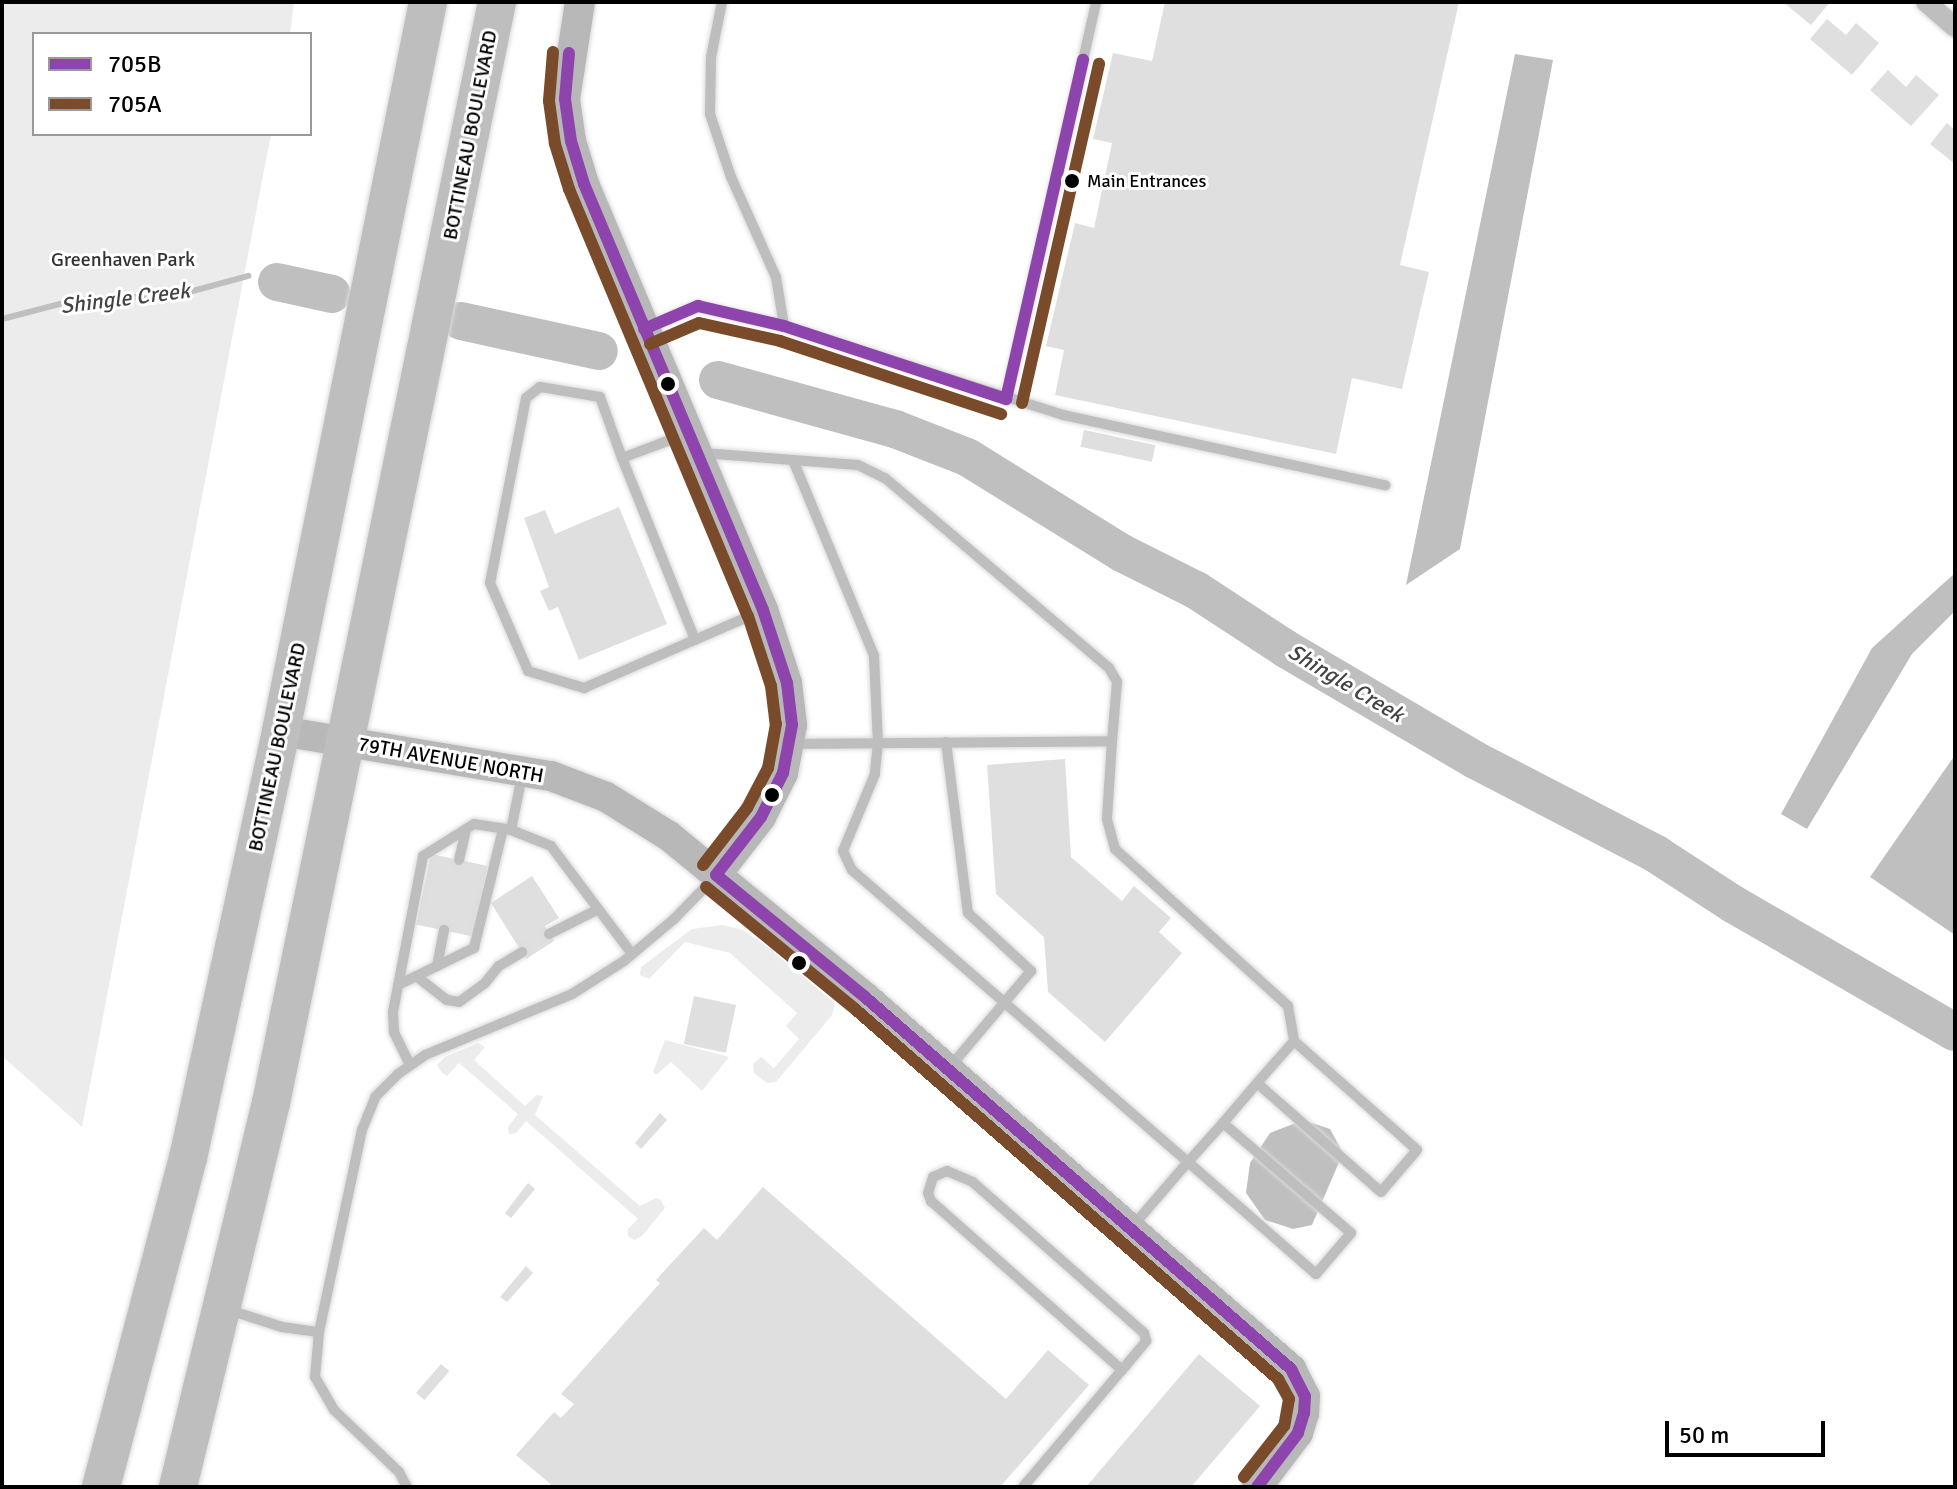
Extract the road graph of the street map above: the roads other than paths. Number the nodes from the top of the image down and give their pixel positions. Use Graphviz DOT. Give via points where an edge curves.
graph roads {
  1 [pos="428,2"];
  2 [pos="497,2"];
  3 [pos="580,2"];
  4 [pos="722,2"];
  5 [pos="1096,2"];
  6 [pos="1926,2"];
  7 [pos="1955,27"];
  8 [pos="784,326"];
  9 [pos="644,329"];
  10 [pos="1006,399"];
  11 [pos="692,443"];
  12 [pos="622,458"];
  13 [pos="793,460"];
  14 [pos="1385,485"];
  15 [pos="763,610"];
  16 [pos="695,640"];
  17 [pos="281,731"];
  18 [pos="1112,741"];
  19 [pos="346,742"];
  20 [pos="946,742"];
  21 [pos="878,743"];
  22 [pos="790,744"];
  23 [pos="523,770"];
  24 [pos="466,829"];
  25 [pos="507,830"];
  26 [pos="459,860"];
  27 [pos="716,875"];
  28 [pos="597,910"];
  29 [pos="444,930"];
  30 [pos="549,934"];
  31 [pos="522,952"];
  32 [pos="632,954"];
  33 [pos="437,966"];
  34 [pos="416,976"];
  35 [pos="398,985"];
  36 [pos="1005,1004"];
  37 [pos="1294,1041"];
  38 [pos="410,1065"];
  39 [pos="948,1070"];
  40 [pos="1257,1083"];
  41 [pos="1223,1123"];
  42 [pos="1188,1162"];
  43 [pos="1131,1228"];
  44 [pos="223,1308"];
  45 [pos="319,1332"];
  46 [pos="1122,1370"];
  47 [pos="101,1487"];
  48 [pos="178,1487"];
  49 [pos="407,1487"];
  50 [pos="1023,1487"];
  51 [pos="1257,1487"];
  1 -- 17 [label="highway, BOTTINEAU BOULEVARD"];
  2 -- 19 [label="highway, BOTTINEAU BOULEVARD"];
  3 -- 9 [label="street" via="565,99 571,141"];
  4 -- 8 [label="lane" via="711,57 710,114 731,177 776,277"];
  5 -- 10 [label="lane"];
  6 -- 7 [label="street"];
  8 -- 9 [label="lane" via="698,306"];
  8 -- 10 [label="lane"];
  9 -- 11 [label="street"];
  10 -- 14 [label="lane"];
  11 -- 12 [label="lane"];
  11 -- 13 [label="lane"];
  11 -- 15 [label="street"];
  12 -- 16 [label="lane"];
  12 -- 16 [label="lane" via="600,397 540,387 526,398 490,583 528,671 584,688"];
  13 -- 18 [label="lane" via="858,465 885,478 1109,668 1117,682"];
  13 -- 21 [label="lane" via="874,656"];
  15 -- 16 [label="lane"];
  15 -- 22 [label="street" via="787,683"];
  17 -- 19 [label="street, 79TH AVENUE NORTH"];
  17 -- 47 [label="highway, BOTTINEAU BOULEVARD" via="188,1158"];
  18 -- 20 [label="lane"];
  18 -- 37 [label="lane" via="1107,819 1115,849 1288,1006"];
  19 -- 23 [label="street, 79TH AVENUE NORTH"];
  19 -- 44 [label="highway, BOTTINEAU BOULEVARD"];
  20 -- 21 [label="lane"];
  20 -- 36 [label="lane" via="968,913 1031,971"];
  21 -- 22 [label="lane"];
  21 -- 36 [label="lane" via="875,774 843,851 852,870"];
  22 -- 27 [label="street" via="773,796"];
  23 -- 25 [label="lane"];
  23 -- 27 [label="street, 79TH AVENUE NORTH" via="606,797 669,836"];
  24 -- 25 [label="lane" via="474,824"];
  24 -- 26 [label="lane"];
  24 -- 35 [label="lane" via="423,856"];
  25 -- 28 [label="lane" via="554,849"];
  25 -- 33 [label="lane" via="474,948"];
  27 -- 32 [label="lane"];
  27 -- 39 [label="street, 79TH AVENUE NORTH"];
  28 -- 30 [label="lane"];
  28 -- 32 [label="lane"];
  29 -- 33 [label="lane"];
  31 -- 34 [label="lane" via="459,1002 447,1000"];
  32 -- 38 [label="lane" via="572,994"];
  33 -- 34 [label="lane"];
  34 -- 35 [label="lane"];
  35 -- 38 [label="lane" via="394,1032"];
  36 -- 39 [label="lane"];
  36 -- 42 [label="lane"];
  37 -- 40 [label="lane"];
  37 -- 40 [label="lane" via="1417,1150 1381,1192"];
  38 -- 45 [label="lane" via="375,1097 362,1130"];
  39 -- 43 [label="street, 79TH AVENUE NORTH"];
  40 -- 41 [label="lane"];
  41 -- 42 [label="lane"];
  41 -- 42 [label="lane" via="1351,1233 1316,1274"];
  42 -- 43 [label="lane"];
  43 -- 51 [label="street, 79TH AVENUE NORTH" via="1298,1377 1305,1396 1298,1433"];
  44 -- 45 [label="lane" via="282,1327"];
  44 -- 48 [label="highway, BOTTINEAU BOULEVARD"];
  45 -- 49 [label="lane" via="315,1377 334,1410 399,1472"];
  46 -- 46 [label="lane" via="931,1201 933,1177 947,1171 973,1182 1144,1333 1146,1341"];
  46 -- 50 [label="lane"];
}
